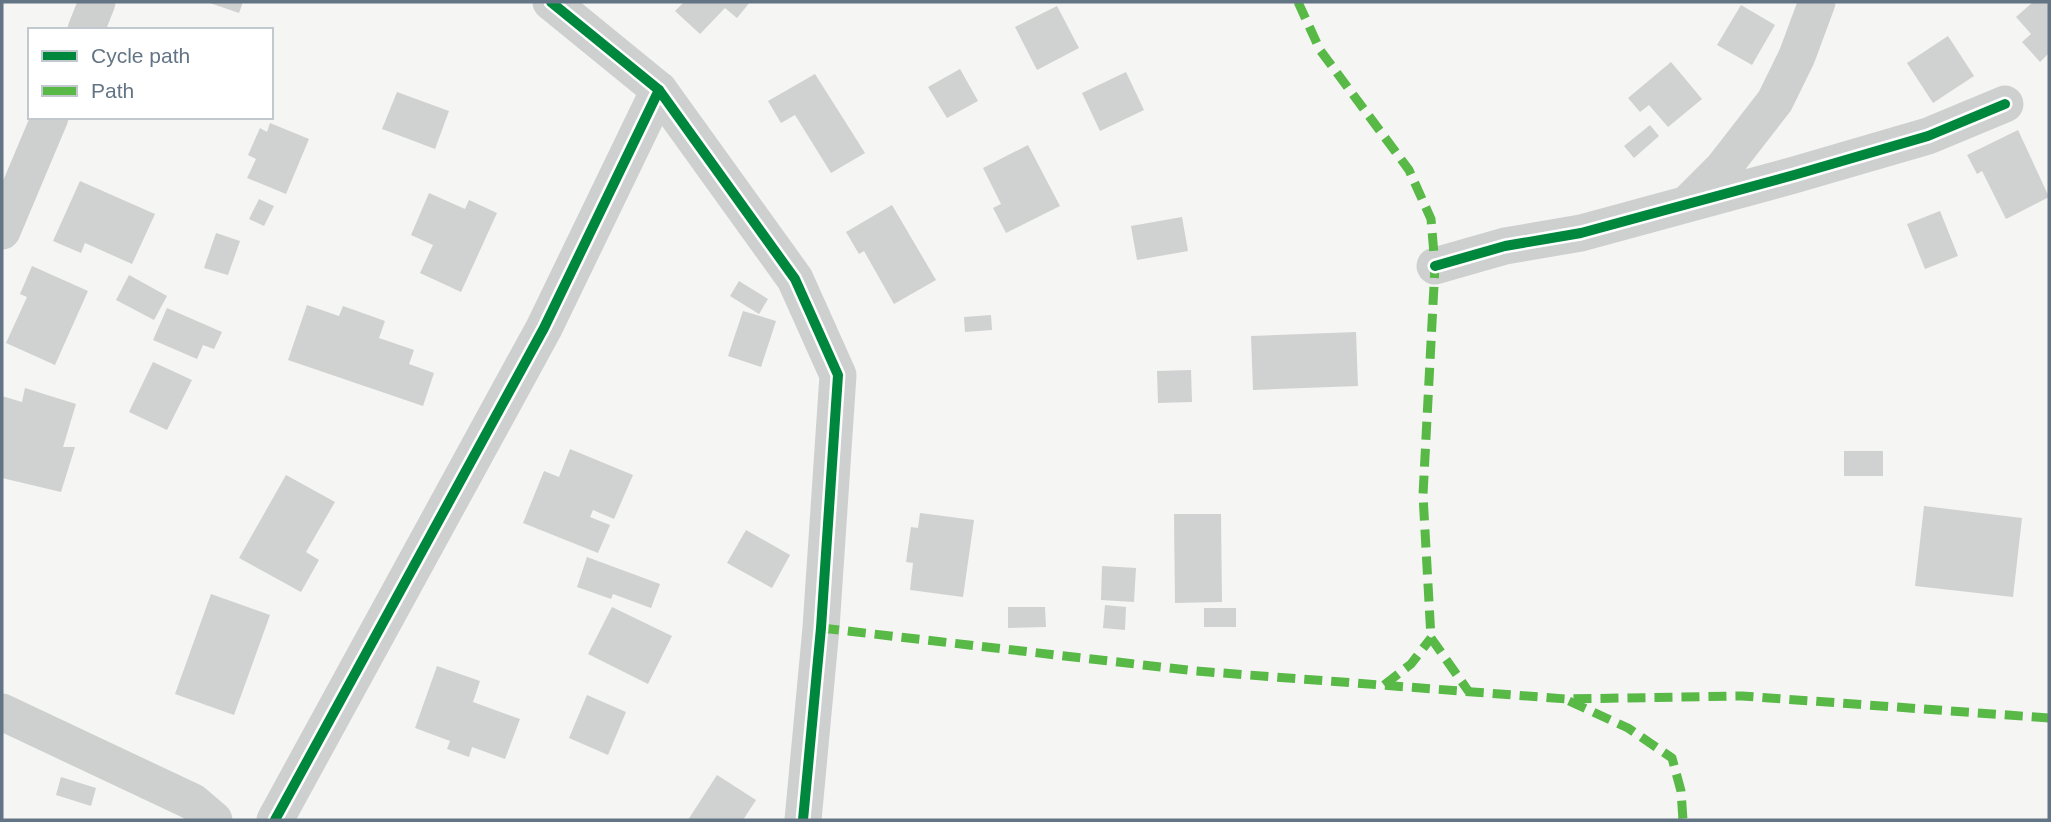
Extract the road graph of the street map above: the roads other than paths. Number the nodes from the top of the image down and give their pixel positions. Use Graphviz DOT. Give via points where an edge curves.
graph roads {
  1 [pos="97,2"];
  2 [pos="551,2"];
  3 [pos="1817,2"];
  4 [pos="87,28"];
  5 [pos="659,90"];
  6 [pos="2005,104"];
  7 [pos="49,119"];
  8 [pos="1688,204"];
  9 [pos="2,231"];
  10 [pos="1435,266"];
  11 [pos="2,712"];
  12 [pos="214,820"];
  13 [pos="275,820"];
  14 [pos="803,820"];
  1 -- 4 [label="street"];
  2 -- 5 [label="street"];
  3 -- 8 [label="street" via="1775,100 1723,168"];
  5 -- 13 [label="street" via="544,328"];
  5 -- 14 [label="street" via="795,279 838,375"];
  6 -- 8 [label="street" via="1928,136"];
  7 -- 9 [label="street"];
  8 -- 10 [label="street"];
  11 -- 12 [label="street" via="193,802"];
}
